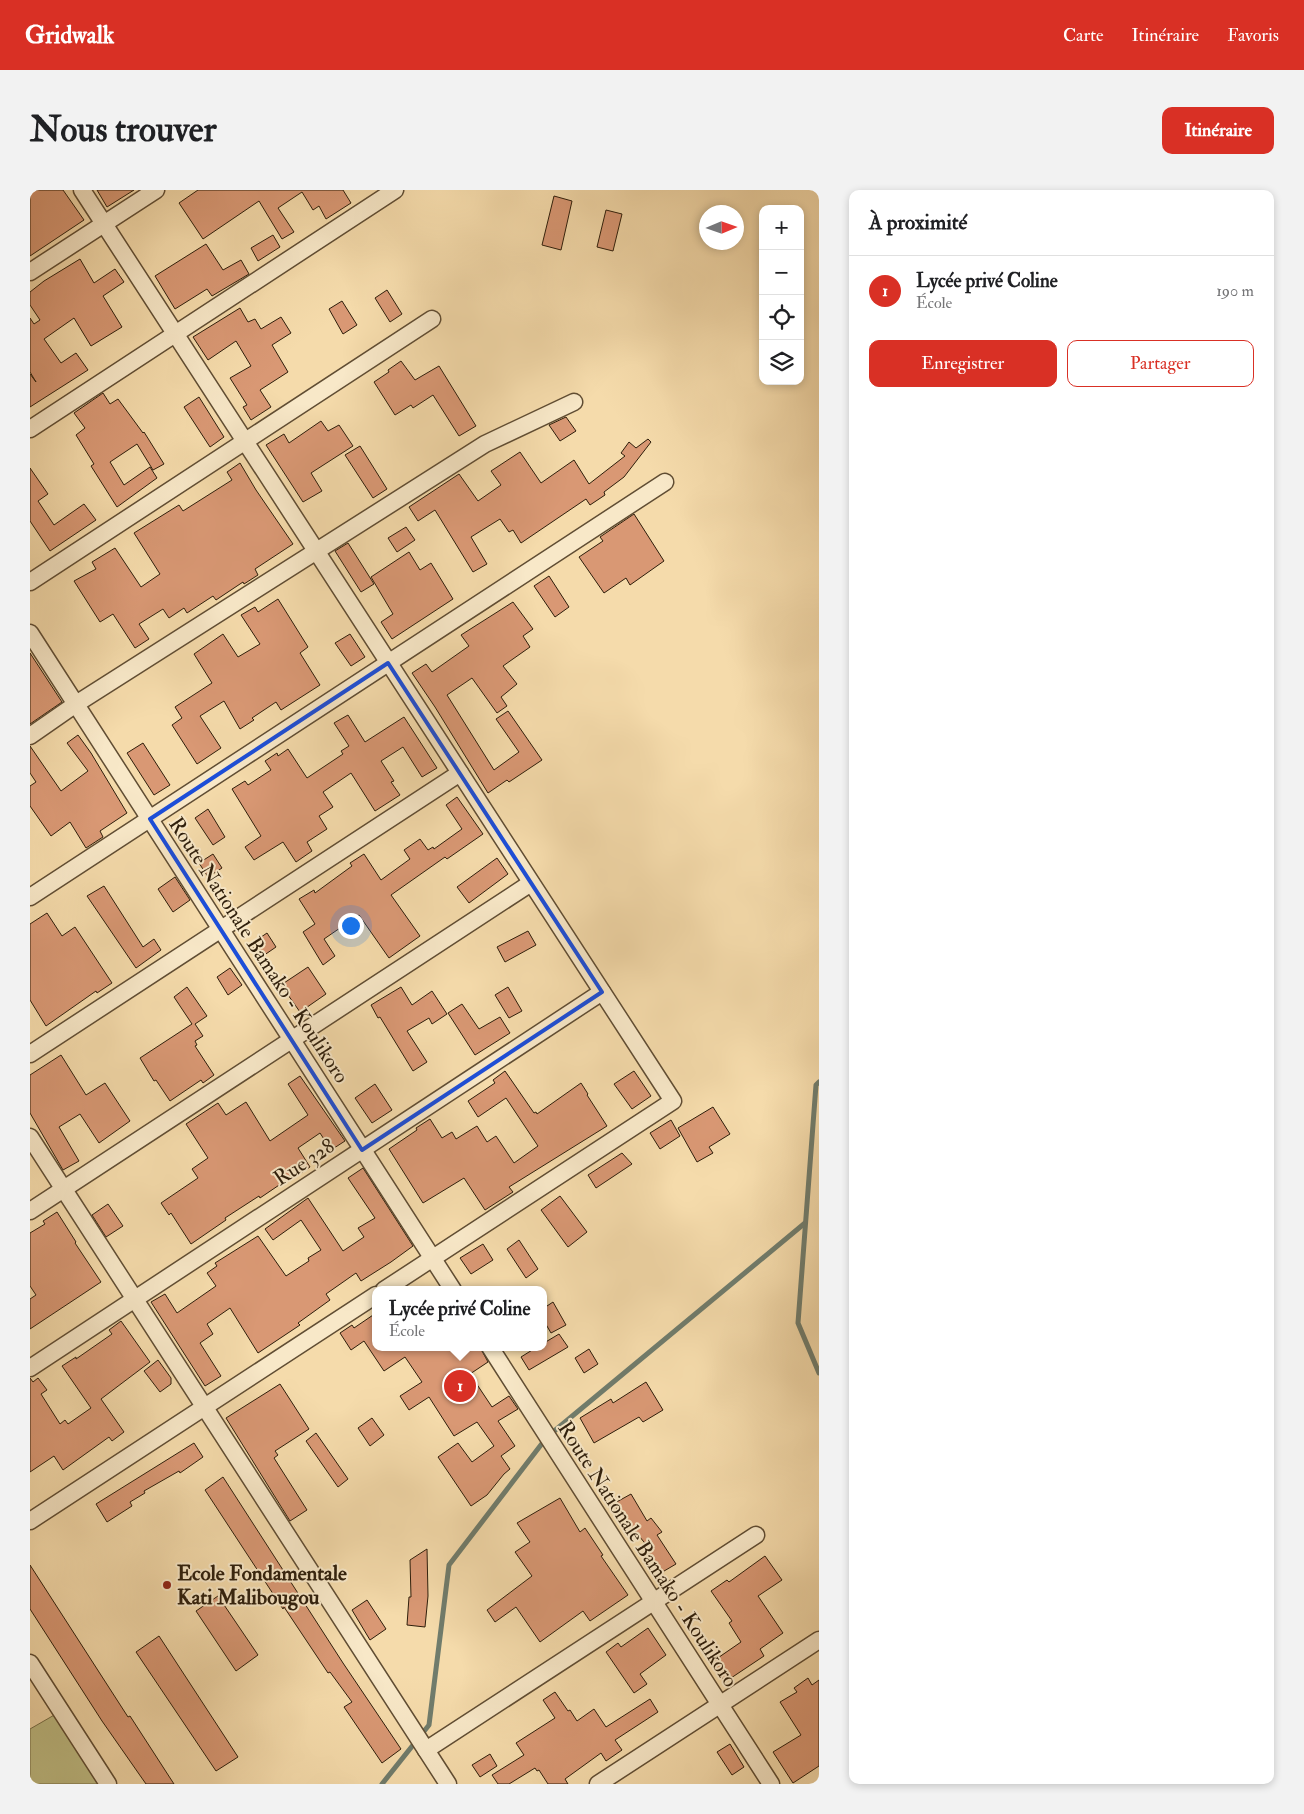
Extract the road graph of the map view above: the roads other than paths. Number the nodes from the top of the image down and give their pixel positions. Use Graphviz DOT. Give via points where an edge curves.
graph roads {
  1 [pos="82,190"];
  2 [pos="156,190"];
  3 [pos="395,190"];
  4 [pos="104,224"];
  5 [pos="30,272"];
  6 [pos="432,319"];
  7 [pos="175,334"];
  8 [pos="574,402"];
  9 [pos="30,429"];
  10 [pos="245,441"];
  11 [pos="665,482"];
  12 [pos="316,552"];
  13 [pos="30,582"];
  14 [pos="30,633"];
  15 [pos="388,663"];
  16 [pos="76,704"];
  17 [pos="30,736"];
  18 [pos="460,773"];
  19 [pos="150,819"];
  20 [pos="531,883"];
  21 [pos="30,897"];
  22 [pos="221,929"];
  23 [pos="602,992"];
  24 [pos="292,1040"];
  25 [pos="30,1054"];
  26 [pos="30,1137"];
  27 [pos="362,1150"];
  28 [pos="64,1189"];
  29 [pos="30,1211"];
  30 [pos="432,1258"];
  31 [pos="390,1286"];
  32 [pos="450,1286"];
  33 [pos="372,1298"];
  34 [pos="135,1299"];
  35 [pos="493,1351"];
  36 [pos="30,1368"];
  37 [pos="205,1407"];
  38 [pos="30,1521"];
  39 [pos="756,1534"];
  40 [pos="654,1602"];
  41 [pos="819,1640"];
  42 [pos="30,1663"];
  43 [pos="35,1680"];
  44 [pos="720,1704"];
  45 [pos="426,1750"];
  46 [pos="108,1784"];
  47 [pos="448,1784"];
  48 [pos="598,1784"];
  49 [pos="771,1784"];
  1 -- 4 [label="street"];
  2 -- 4 [label="street"];
  3 -- 7 [label="street"];
  4 -- 5 [label="street"];
  4 -- 7 [label="street"];
  6 -- 10 [label="street"];
  7 -- 9 [label="street"];
  7 -- 10 [label="street"];
  8 -- 12 [label="street" via="485,444"];
  10 -- 12 [label="street"];
  10 -- 13 [label="street"];
  11 -- 15 [label="street"];
  12 -- 15 [label="street"];
  12 -- 16 [label="street"];
  14 -- 16 [label="street, Route Nationale Bamako - Koulikoro"];
  15 -- 18 [label="street"];
  15 -- 19 [label="street"];
  16 -- 17 [label="street"];
  16 -- 19 [label="street, Route Nationale Bamako - Koulikoro"];
  18 -- 20 [label="street"];
  18 -- 22 [label="street"];
  19 -- 21 [label="street"];
  19 -- 22 [label="street, Route Nationale Bamako - Koulikoro"];
  20 -- 23 [label="street"];
  20 -- 24 [label="street"];
  22 -- 24 [label="street, Route Nationale Bamako - Koulikoro"];
  22 -- 25 [label="street"];
  23 -- 27 [label="street, Rue 328"];
  23 -- 30 [label="street" via="673,1101"];
  24 -- 27 [label="street, Route Nationale Bamako - Koulikoro"];
  24 -- 28 [label="street"];
  26 -- 28 [label="street"];
  27 -- 30 [label="street, Route Nationale Bamako - Koulikoro"];
  27 -- 34 [label="street, Rue 328"];
  28 -- 29 [label="street"];
  28 -- 34 [label="street"];
  30 -- 31 [label="street"];
  30 -- 32 [label="street, Route Nationale Bamako - Koulikoro"];
  33 -- 37 [label="street"];
  34 -- 36 [label="street, Rue 328"];
  34 -- 37 [label="street"];
  35 -- 40 [label="street, Route Nationale Bamako - Koulikoro"];
  37 -- 38 [label="street"];
  37 -- 45 [label="street"];
  39 -- 40 [label="street"];
  40 -- 44 [label="street, Route Nationale Bamako - Koulikoro"];
  40 -- 45 [label="street"];
  41 -- 44 [label="street"];
  42 -- 43 [label="street"];
  43 -- 46 [label="street"];
  44 -- 48 [label="street"];
  44 -- 49 [label="street, Route Nationale Bamako - Koulikoro"];
  45 -- 47 [label="street"];
}
